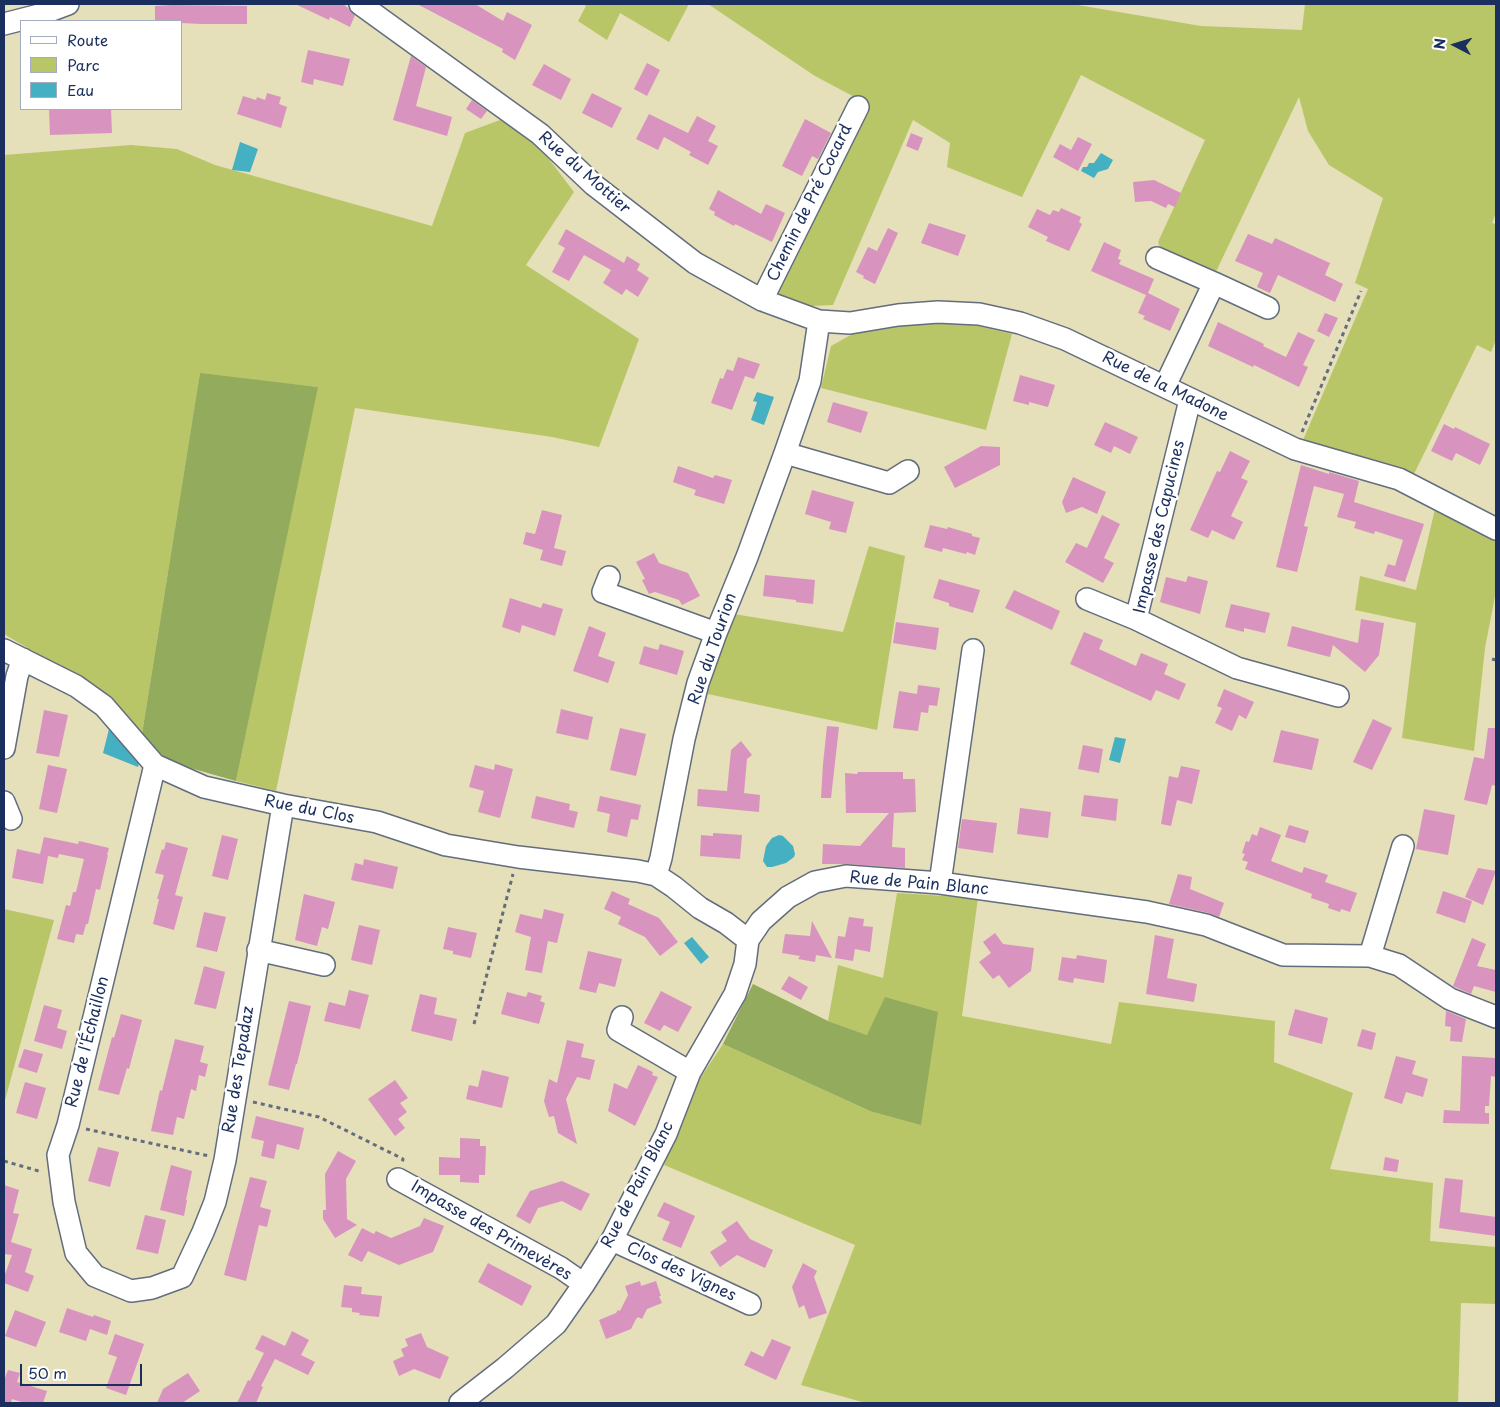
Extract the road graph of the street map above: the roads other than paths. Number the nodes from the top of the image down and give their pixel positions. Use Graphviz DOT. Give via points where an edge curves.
graph roads {
  1 [pos="68,4"];
  2 [pos="360,4"];
  3 [pos="20,20"];
  4 [pos="22,20"];
  5 [pos="4,24"];
  6 [pos="858,107"];
  7 [pos="1157,258"];
  8 [pos="1214,284"];
  9 [pos="762,300"];
  10 [pos="1268,308"];
  11 [pos="819,321"];
  12 [pos="1165,386"];
  13 [pos="1190,400"];
  14 [pos="785,453"];
  15 [pos="908,471"];
  16 [pos="1496,529"];
  17 [pos="609,577"];
  18 [pos="1087,599"];
  19 [pos="1136,620"];
  20 [pos="716,633"];
  21 [pos="4,650"];
  22 [pos="973,650"];
  23 [pos="23,659"];
  24 [pos="1338,696"];
  25 [pos="4,748"];
  26 [pos="155,765"];
  27 [pos="283,805"];
  28 [pos="1403,846"];
  29 [pos="656,875"];
  30 [pos="940,883"];
  31 [pos="748,940"];
  32 [pos="258,950"];
  33 [pos="1370,956"];
  34 [pos="324,965"];
  35 [pos="622,1017"];
  36 [pos="1496,1017"];
  37 [pos="690,1072"];
  38 [pos="398,1179"];
  39 [pos="613,1238"];
  40 [pos="584,1284"];
  41 [pos="131,1291"];
  42 [pos="750,1304"];
  43 [pos="460,1403"];
  1 -- 4 [label="street"];
  2 -- 9 [label="street, Rue du Mottier" via="540,134 594,185 695,263"];
  3 -- 5 [label="street"];
  6 -- 9 [label="street, Chemin de Pré Cocard"];
  7 -- 8 [label="street"];
  8 -- 10 [label="street"];
  8 -- 12 [label="street"];
  9 -- 11 [label="street, Rue du Mottier"];
  11 -- 12 [label="street, Rue de la Madone" via="850,323 938,312 979,314 1020,323 1065,339"];
  11 -- 14 [label="street, Rue du Tourion" via="810,381"];
  12 -- 13 [label="street, Rue de la Madone"];
  13 -- 16 [label="street, Rue de la Madone" via="1295,449 1399,479"];
  13 -- 19 [label="street, Impasse des Capucines"];
  14 -- 15 [label="street" via="889,483"];
  14 -- 20 [label="street, Rue du Tourion"];
  17 -- 20 [label="street" via="603,592"];
  18 -- 19 [label="street"];
  19 -- 24 [label="street, Impasse des Capucines" via="1237,668"];
  20 -- 29 [label="street, Rue du Tourion" via="698,683 684,738"];
  21 -- 23 [label="street, Rue du Clos"];
  22 -- 30 [label="street"];
  23 -- 25 [label="street"];
  23 -- 26 [label="street, Rue du Clos" via="76,686 104,706"];
  26 -- 27 [label="street, Rue du Clos" via="204,787"];
  26 -- 41 [label="street, Rue de l'Échaillon" via="58,1155 64,1202 76,1253 96,1276"];
  27 -- 29 [label="street, Rue du Clos" via="377,822 446,845"];
  27 -- 32 [label="street, Rue des Tepadaz"];
  28 -- 33 [label="street"];
  29 -- 31 [label="street"];
  30 -- 31 [label="street, Rue de Pain Blanc" via="846,876 815,882 788,898 761,922"];
  30 -- 33 [label="street, Rue de Pain Blanc" via="1147,912 1206,925 1283,955"];
  31 -- 37 [label="street, Rue de Pain Blanc" via="745,964 734,994"];
  32 -- 34 [label="street"];
  32 -- 41 [label="street, Rue des Tepadaz" via="225,1160 215,1202 182,1277 152,1288"];
  33 -- 36 [label="street, Rue de Pain Blanc" via="1399,965 1450,999"];
  35 -- 37 [label="street" via="618,1030"];
  37 -- 39 [label="street, Rue de Pain Blanc" via="666,1134"];
  38 -- 40 [label="street, Impasse des Primevères" via="561,1268"];
  39 -- 40 [label="street, Rue de Pain Blanc"];
  39 -- 42 [label="street, Clos des Vignes"];
  40 -- 43 [label="street, Rue de Pain Blanc" via="556,1324"];
}
